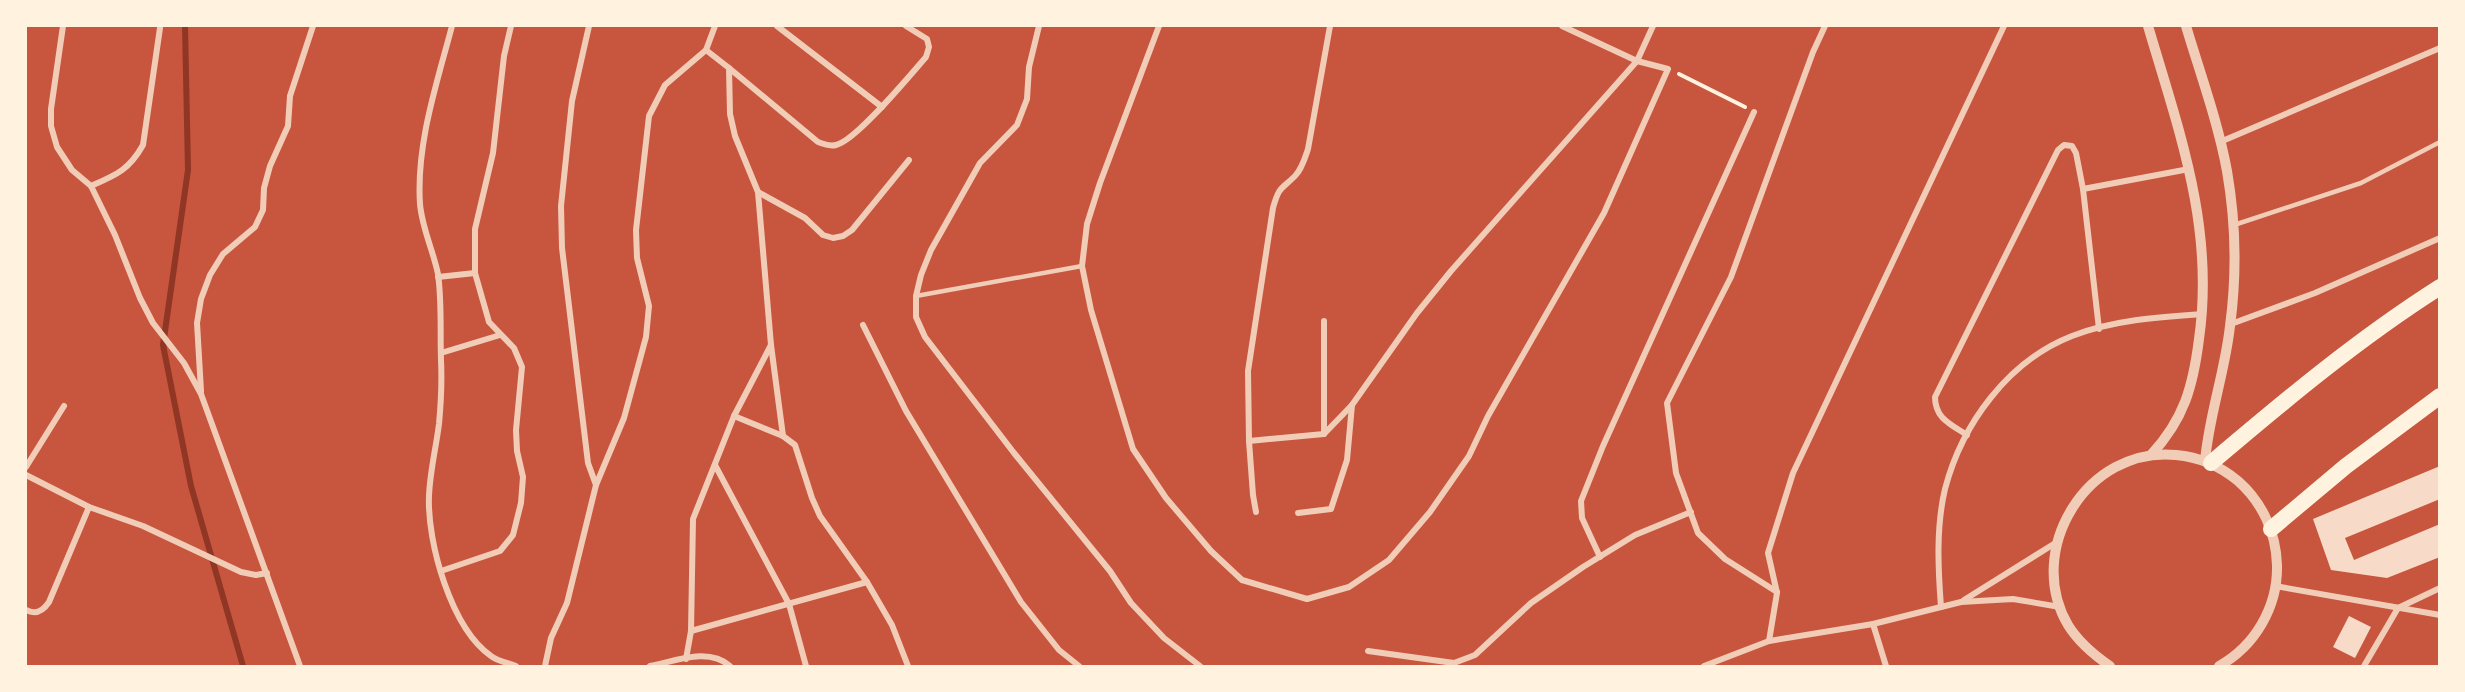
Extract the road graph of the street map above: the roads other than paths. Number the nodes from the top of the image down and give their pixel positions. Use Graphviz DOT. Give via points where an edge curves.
graph roads {
  1 [pos="63,26"];
  2 [pos="313,26"];
  3 [pos="452,26"];
  4 [pos="511,26"];
  5 [pos="589,26"];
  6 [pos="715,26"];
  7 [pos="777,26"];
  8 [pos="906,26"];
  9 [pos="1039,26"];
  10 [pos="1159,26"];
  11 [pos="1330,26"];
  12 [pos="1562,26"];
  13 [pos="1653,26"];
  14 [pos="1825,26"];
  15 [pos="2004,26"];
  16 [pos="2148,26"];
  17 [pos="2186,26"];
  18 [pos="160,28"];
  19 [pos="2439,48"];
  20 [pos="706,50"];
  21 [pos="1637,61"];
  22 [pos="729,68"];
  23 [pos="882,107"];
  24 [pos="1754,112"];
  25 [pos="2220,142"];
  26 [pos="2439,142"];
  27 [pos="909,160"];
  28 [pos="2190,169"];
  29 [pos="91,186"];
  30 [pos="2083,189"];
  31 [pos="758,192"];
  32 [pos="2234,225"];
  33 [pos="2439,238"];
  34 [pos="1082,266"];
  35 [pos="475,273"];
  36 [pos="438,277"];
  37 [pos="2439,287"];
  38 [pos="916,296"];
  39 [pos="2203,314"];
  40 [pos="1324,321"];
  41 [pos="2231,324"];
  42 [pos="862,325"];
  43 [pos="2099,329"];
  44 [pos="500,335"];
  45 [pos="771,345"];
  46 [pos="441,353"];
  47 [pos="201,394"];
  48 [pos="2439,396"];
  49 [pos="1352,405"];
  50 [pos="64,406"];
  51 [pos="734,416"];
  52 [pos="1324,434"];
  53 [pos="1966,435"];
  54 [pos="783,436"];
  55 [pos="1249,441"];
  56 [pos="2151,455"];
  57 [pos="2208,462"];
  58 [pos="715,465"];
  59 [pos="26,467"];
  60 [pos="26,475"];
  61 [pos="596,485"];
  62 [pos="89,507"];
  63 [pos="1256,512"];
  64 [pos="1691,512"];
  65 [pos="1298,513"];
  66 [pos="2271,529"];
  67 [pos="2057,542"];
  68 [pos="1600,557"];
  69 [pos="441,571"];
  70 [pos="267,573"];
  71 [pos="867,582"];
  72 [pos="2275,586"];
  73 [pos="2439,588"];
  74 [pos="1777,593"];
  75 [pos="1961,602"];
  76 [pos="789,604"];
  77 [pos="1941,607"];
  78 [pos="2060,607"];
  79 [pos="2398,608"];
  80 [pos="26,610"];
  81 [pos="2439,615"];
  82 [pos="1873,624"];
  83 [pos="691,631"];
  84 [pos="1769,641"];
  85 [pos="1368,651"];
  86 [pos="686,659"];
  87 [pos="300,666"];
  88 [pos="516,666"];
  89 [pos="544,666"];
  90 [pos="650,666"];
  91 [pos="730,666"];
  92 [pos="806,666"];
  93 [pos="908,666"];
  94 [pos="1079,666"];
  95 [pos="1200,666"];
  96 [pos="1704,666"];
  97 [pos="1886,666"];
  98 [pos="2110,666"];
  99 [pos="2219,666"];
  100 [pos="2364,666"];
  1 -- 29 [label="street" via="51,126 57,147 72,170"];
  2 -- 47 [label="street" via="290,96 288,126 270,165 263,210 255,227 223,254 201,299 197,323"];
  3 -- 36 [label="street" via="434,93 421,175 420,204"];
  4 -- 35 [label="street" via="493,153 475,230"];
  5 -- 61 [label="street" via="572,101 561,206 562,249 588,463"];
  6 -- 20 [label="street"];
  7 -- 23 [label="street"];
  8 -- 23 [label="street" via="921,33 929,47 926,57"];
  9 -- 38 [label="street" via="1029,67 1027,99 1017,125 980,163 968,183 931,250"];
  10 -- 34 [label="street" via="1100,183 1088,224"];
  11 -- 55 [label="street" via="1308,149 1294,177 1277,191 1273,208 1248,371"];
  12 -- 21 [label="street"];
  13 -- 21 [label="street"];
  14 -- 64 [label="street" via="1731,277 1667,403 1677,473"];
  15 -- 74 [label="street" via="1792,473 1768,553"];
  16 -- 28 [label="street"];
  17 -- 25 [label="street"];
  18 -- 29 [label="street" via="143,145 123,172"];
  19 -- 25 [label="street"];
  20 -- 22 [label="street"];
  20 -- 61 [label="street" via="665,85 650,116 636,230 637,258 649,306 646,337 624,418"];
  21 -- 34 [label="street" via="1668,69 1604,213 1469,456 1430,512 1389,560 1349,586 1307,599 1242,580 1166,498 1133,449 1091,310"];
  21 -- 49 [label="street" via="1450,271"];
  22 -- 23 [label="street" via="827,146 846,141"];
  22 -- 31 [label="street" via="730,114 735,136"];
  24 -- 68 [label="street" via="1581,501 1582,518"];
  25 -- 32 [label="street"];
  26 -- 32 [label="lane" via="2361,183"];
  27 -- 31 [label="street" via="843,236 824,235 805,218"];
  28 -- 30 [label="street"];
  28 -- 39 [label="street" via="2203,249"];
  29 -- 47 [label="street" via="153,323 184,363"];
  30 -- 43 [label="street"];
  30 -- 53 [label="street" via="2076,153 2072,146 2064,145 2058,150 1935,397 1937,413"];
  31 -- 45 [label="street"];
  32 -- 41 [label="street"];
  33 -- 41 [label="street" via="2315,293"];
  34 -- 38 [label="lane"];
  35 -- 36 [label="street"];
  35 -- 44 [label="street" via="489,322"];
  36 -- 46 [label="street"];
  37 -- 57 [label="highway" via="2322,370"];
  38 -- 95 [label="street" via="916,317 925,337 1014,453 1110,571 1131,603 1164,638"];
  39 -- 43 [label="street" via="2150,318"];
  39 -- 56 [label="street" via="2188,398 2175,424"];
  40 -- 52 [label="street"];
  41 -- 57 [label="street" via="2210,422"];
  42 -- 94 [label="street" via="906,411 1021,602 1059,650"];
  43 -- 53 [label="street" via="2065,339 2027,361 1992,397"];
  44 -- 46 [label="street"];
  44 -- 69 [label="street" via="514,348 522,367 516,430 523,477 513,535 500,551"];
  45 -- 51 [label="street"];
  45 -- 54 [label="street"];
  46 -- 69 [label="street" via="439,426 429,498"];
  47 -- 70 [label="street"];
  48 -- 66 [label="highway"];
  49 -- 52 [label="street"];
  49 -- 65 [label="street" via="1347,460 1331,508"];
  50 -- 59 [label="street"];
  51 -- 54 [label="street"];
  51 -- 58 [label="street"];
  52 -- 55 [label="street"];
  53 -- 77 [label="street" via="1950,471 1940,520"];
  54 -- 71 [label="street" via="795,445 820,516"];
  55 -- 63 [label="street"];
  56 -- 57 [label="street" via="2187,456"];
  56 -- 67 [label="street" via="2125,462 2094,481 2066,516"];
  57 -- 66 [label="street" via="2248,490"];
  58 -- 76 [label="street"];
  58 -- 83 [label="street" via="693,519"];
  60 -- 62 [label="street"];
  61 -- 89 [label="street" via="567,603 551,638"];
  62 -- 70 [label="street" via="143,526 241,572"];
  62 -- 80 [label="street" via="45,609"];
  64 -- 68 [label="street" via="1635,535"];
  64 -- 74 [label="street" via="1698,533 1725,559"];
  66 -- 72 [label="street" via="2276,548"];
  67 -- 75 [label="street"];
  67 -- 78 [label="street" via="2055,586"];
  68 -- 85 [label="street" via="1531,603 1475,655 1454,663"];
  69 -- 88 [label="street" via="457,616 472,639 492,657"];
  70 -- 87 [label="street"];
  71 -- 76 [label="street"];
  71 -- 93 [label="street" via="892,625"];
  72 -- 79 [label="street"];
  72 -- 99 [label="street" via="2260,628 2247,645"];
  73 -- 79 [label="street"];
  74 -- 84 [label="street"];
  75 -- 77 [label="street"];
  75 -- 78 [label="street" via="2013,599"];
  76 -- 83 [label="street"];
  76 -- 92 [label="street"];
  77 -- 82 [label="street"];
  78 -- 98 [label="street" via="2080,642"];
  79 -- 81 [label="street"];
  79 -- 100 [label="street"];
  82 -- 84 [label="street"];
  82 -- 97 [label="street"];
  83 -- 86 [label="street"];
  84 -- 96 [label="street"];
  86 -- 90 [label="street"];
  86 -- 91 [label="street" via="710,656"];
}
